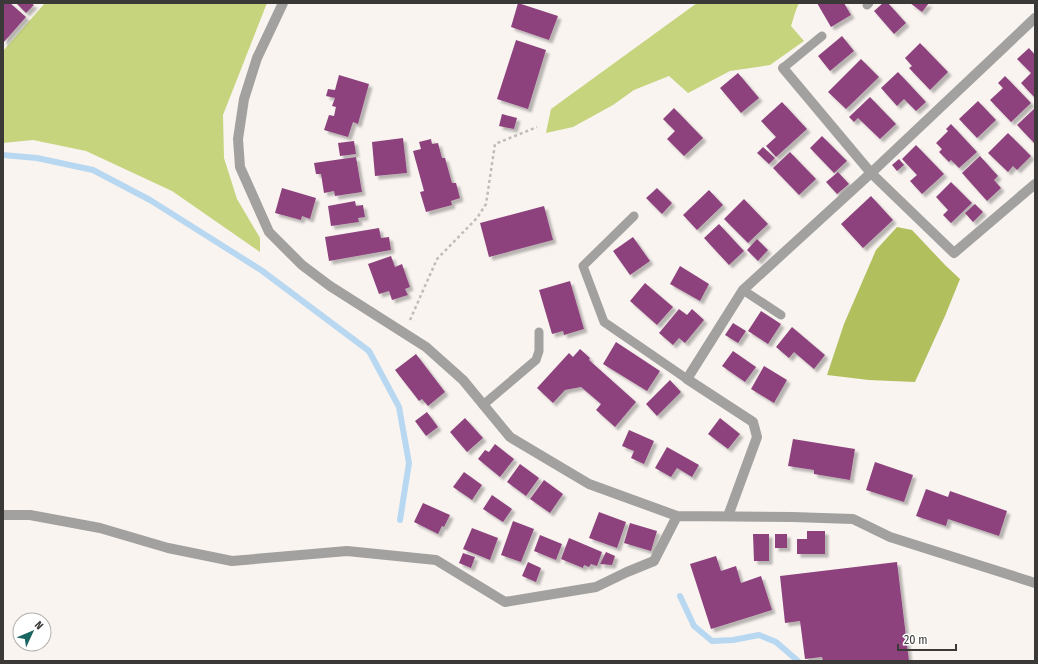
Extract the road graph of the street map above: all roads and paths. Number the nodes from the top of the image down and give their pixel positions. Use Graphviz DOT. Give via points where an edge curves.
graph roads {
  1 [pos="283,3"];
  2 [pos="1035,18"];
  3 [pos="822,36"];
  4 [pos="783,68"];
  5 [pos="537,127"];
  6 [pos="871,173"];
  7 [pos="1035,184"];
  8 [pos="634,216"];
  9 [pos="743,290"];
  10 [pos="781,315"];
  11 [pos="539,332"];
  12 [pos="404,333"];
  13 [pos="687,379"];
  14 [pos="483,405"];
  15 [pos="3,515"];
  16 [pos="676,516"];
  17 [pos="728,516"];
  18 [pos="1035,583"];
  1 -- 12 [label="street" via="257,58 244,98 238,139 240,167 270,232 302,265"];
  2 -- 6 [label="street"];
  3 -- 4 [label="lane"];
  4 -- 6 [label="street"];
  5 -- 12 [label="path" via="495,144 486,204 477,218 437,259"];
  6 -- 7 [label="street" via="954,253"];
  6 -- 9 [label="street"];
  8 -- 13 [label="lane" via="583,266 604,322"];
  9 -- 10 [label="lane"];
  9 -- 13 [label="street"];
  11 -- 14 [label="lane" via="539,351 536,360"];
  12 -- 14 [label="street" via="426,347 463,380"];
  13 -- 17 [label="street" via="753,422 757,437"];
  14 -- 16 [label="street" via="510,437 589,484"];
  15 -- 16 [label="street" via="30,515 100,528 168,548 232,561 347,551 436,560 505,602 596,587 654,562"];
  16 -- 17 [label="street"];
  17 -- 18 [label="street" via="853,518 890,537"];
}
